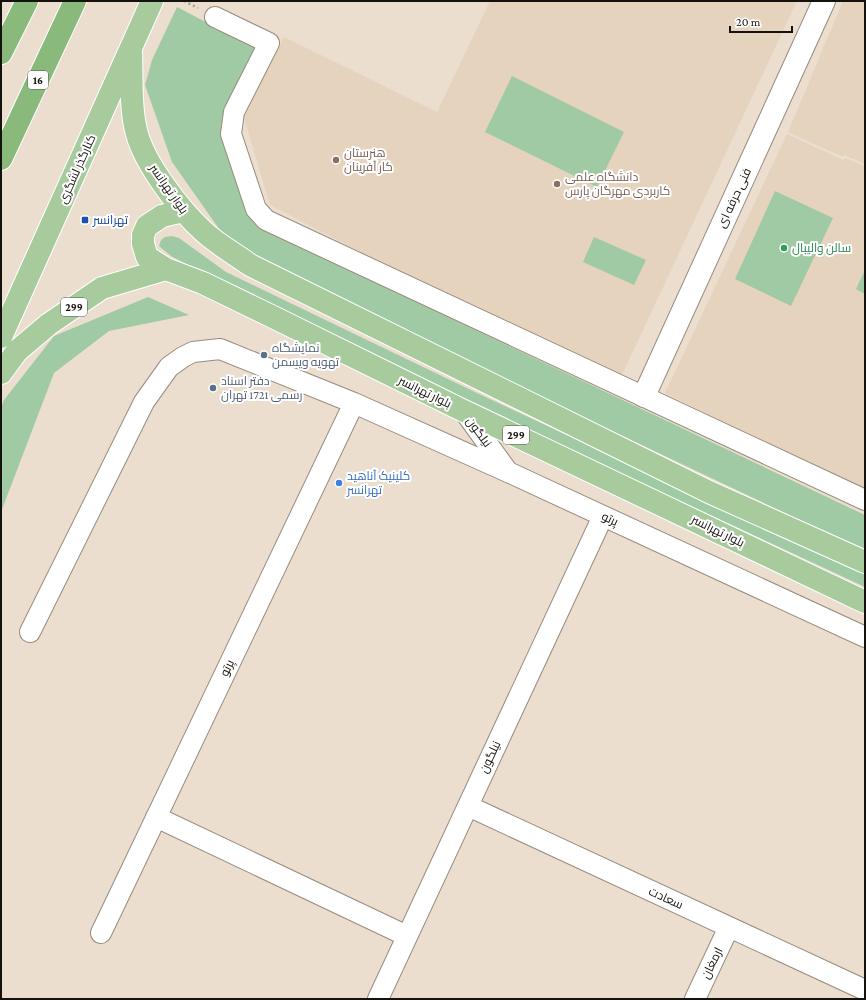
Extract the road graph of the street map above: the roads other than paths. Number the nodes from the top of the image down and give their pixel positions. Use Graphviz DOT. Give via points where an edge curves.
graph roads {
  1 [pos="27,1"];
  2 [pos="75,1"];
  3 [pos="152,1"];
  4 [pos="824,1"];
  5 [pos="215,17"];
  6 [pos="131,51"];
  7 [pos="1,53"];
  8 [pos="1,159"];
  9 [pos="183,211"];
  10 [pos="166,270"];
  11 [pos="1,337"];
  12 [pos="1,373"];
  13 [pos="644,396"];
  14 [pos="354,403"];
  15 [pos="464,411"];
  16 [pos="508,472"];
  17 [pos="865,500"];
  18 [pos="603,516"];
  19 [pos="865,562"];
  20 [pos="865,602"];
  21 [pos="30,632"];
  22 [pos="865,637"];
  23 [pos="468,806"];
  24 [pos="156,817"];
  25 [pos="729,927"];
  26 [pos="101,933"];
  27 [pos="407,936"];
  28 [pos="865,990"];
  29 [pos="378,999"];
  30 [pos="695,999"];
  1 -- 7 [label="highway"];
  2 -- 8 [label="highway, 16"];
  3 -- 6 [label="main road, کنارگذر لشگری"];
  4 -- 13 [label="street, فنی حرفه ای"];
  5 -- 13 [label="street" via="269,43 234,112 231,134 256,209 266,220"];
  6 -- 9 [label="main road, بلوار تهرانسر" via="137,134 150,163"];
  6 -- 11 [label="main road, کنارگذر لشگری"];
  9 -- 10 [label="main road, بلوار تهرانسر" via="162,216 147,226 143,235 147,257"];
  9 -- 19 [label="main road, بلوار تهرانسر" via="204,233 250,265 667,472"];
  10 -- 12 [label="main road, 299" via="102,288 49,324 17,351"];
  10 -- 15 [label="main road, بلوار تهرانسر / 299" via="203,283"];
  13 -- 17 [label="street"];
  14 -- 16 [label="street, پرتو"];
  14 -- 21 [label="street, پرتو" via="220,348 193,352 183,357 169,367 144,402"];
  14 -- 24 [label="street, پرتو"];
  15 -- 16 [label="street, نیلگون"];
  15 -- 20 [label="main road, بلوار تهرانسر / 299"];
  16 -- 18 [label="street, پرتو"];
  18 -- 22 [label="street, پرتو"];
  18 -- 23 [label="street, نیلگون"];
  23 -- 25 [label="street, سعادت"];
  23 -- 27 [label="street, نیلگون"];
  24 -- 26 [label="street, پرتو"];
  24 -- 27 [label="street"];
  25 -- 28 [label="street, سعادت"];
  25 -- 30 [label="street, ارمغان"];
  27 -- 29 [label="street, نیلگون"];
}
